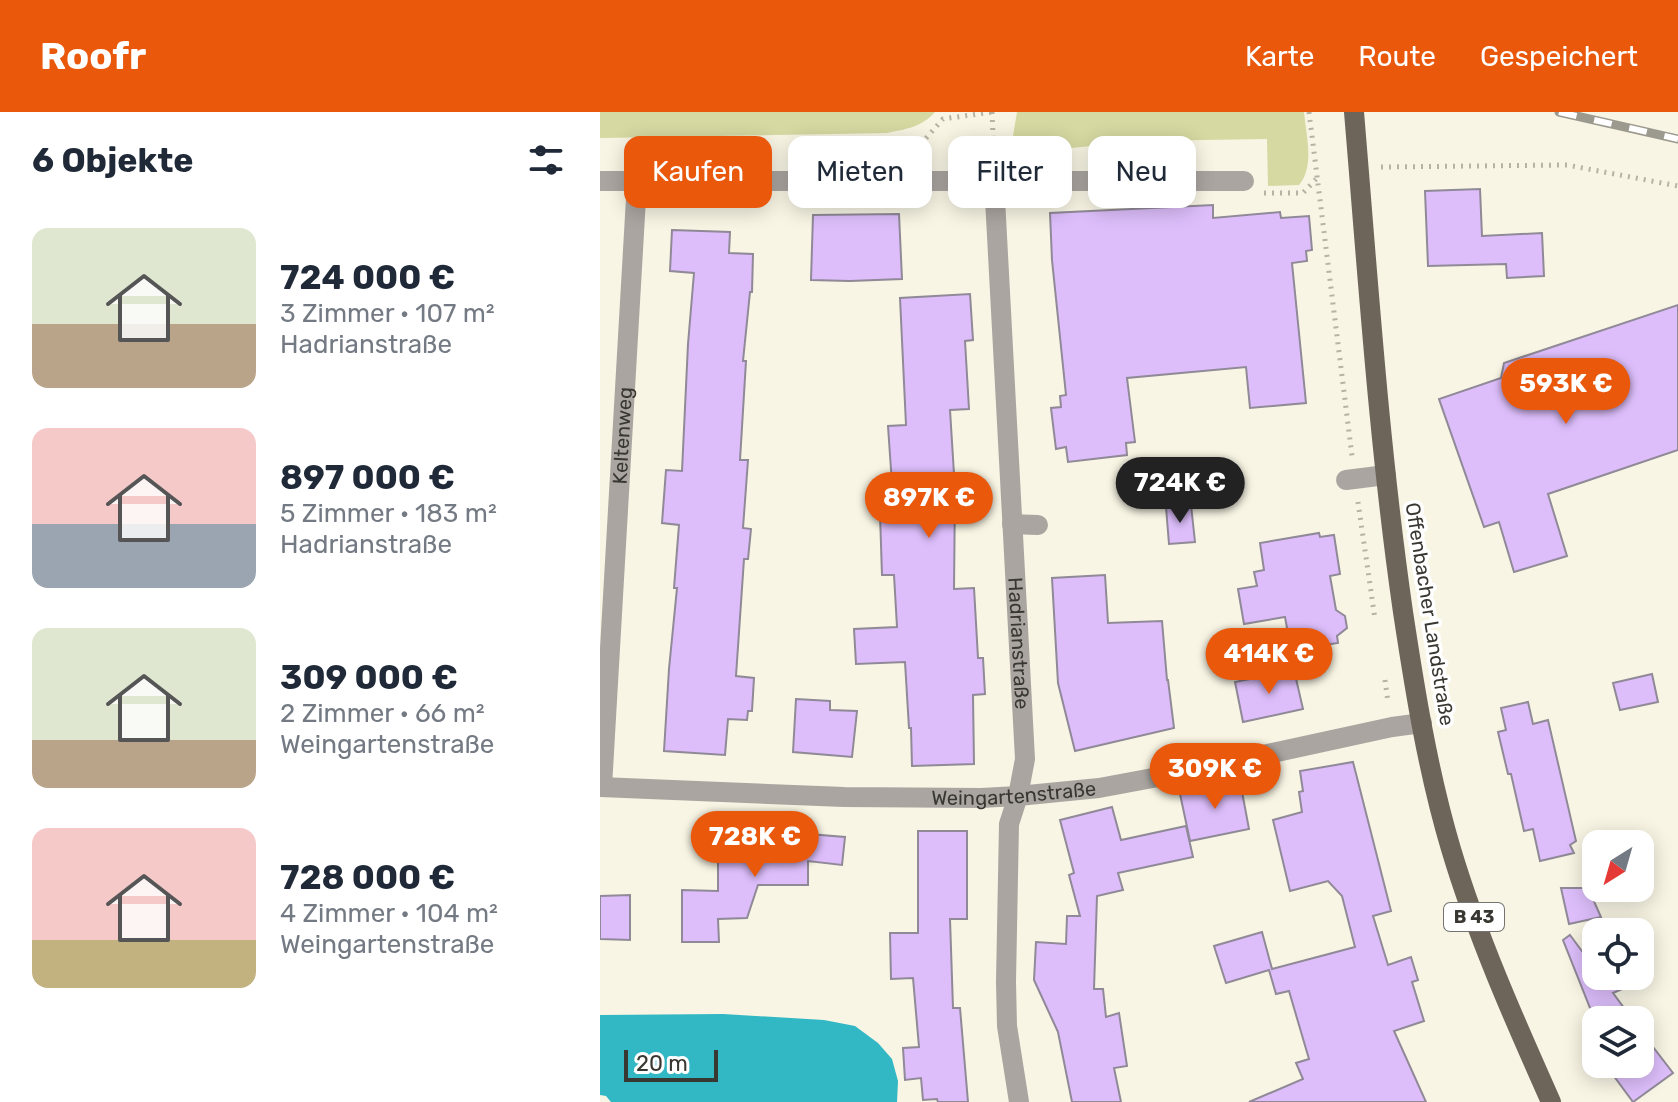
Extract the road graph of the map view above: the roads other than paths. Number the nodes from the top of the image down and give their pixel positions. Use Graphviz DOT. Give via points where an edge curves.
graph roads {
  1 [pos="1354,112"];
  2 [pos="772,180"];
  3 [pos="948,180"];
  4 [pos="1072,180"];
  5 [pos="600,181"];
  6 [pos="624,181"];
  7 [pos="1244,181"];
  8 [pos="635,208"];
  9 [pos="995,208"];
  10 [pos="1386,475"];
  11 [pos="1350,479"];
  12 [pos="1012,524"];
  13 [pos="1038,525"];
  14 [pos="1422,723"];
  15 [pos="601,787"];
  16 [pos="1018,796"];
  17 [pos="1019,1102"];
  18 [pos="1551,1102"];
  1 -- 10 [label="main road, Offenbacher Landstraße / B 43"];
  2 -- 3 [label="street"];
  4 -- 7 [label="street"];
  5 -- 6 [label="street"];
  8 -- 15 [label="street, Keltenweg"];
  9 -- 12 [label="street, Hadrianstraße"];
  10 -- 11 [label="street"];
  10 -- 14 [label="main road, Offenbacher Landstraße / B 43"];
  12 -- 13 [label="street"];
  12 -- 16 [label="street, Hadrianstraße" via="1025,759"];
  14 -- 16 [label="street, Weingartenstraße" via="1099,788"];
  14 -- 18 [label="main road, Offenbacher Landstraße / B 43" via="1455,862"];
  15 -- 16 [label="street, Weingartenstraße" via="844,797"];
  16 -- 17 [label="street, Hadrianstraße" via="1009,824 1006,1006"];
}
